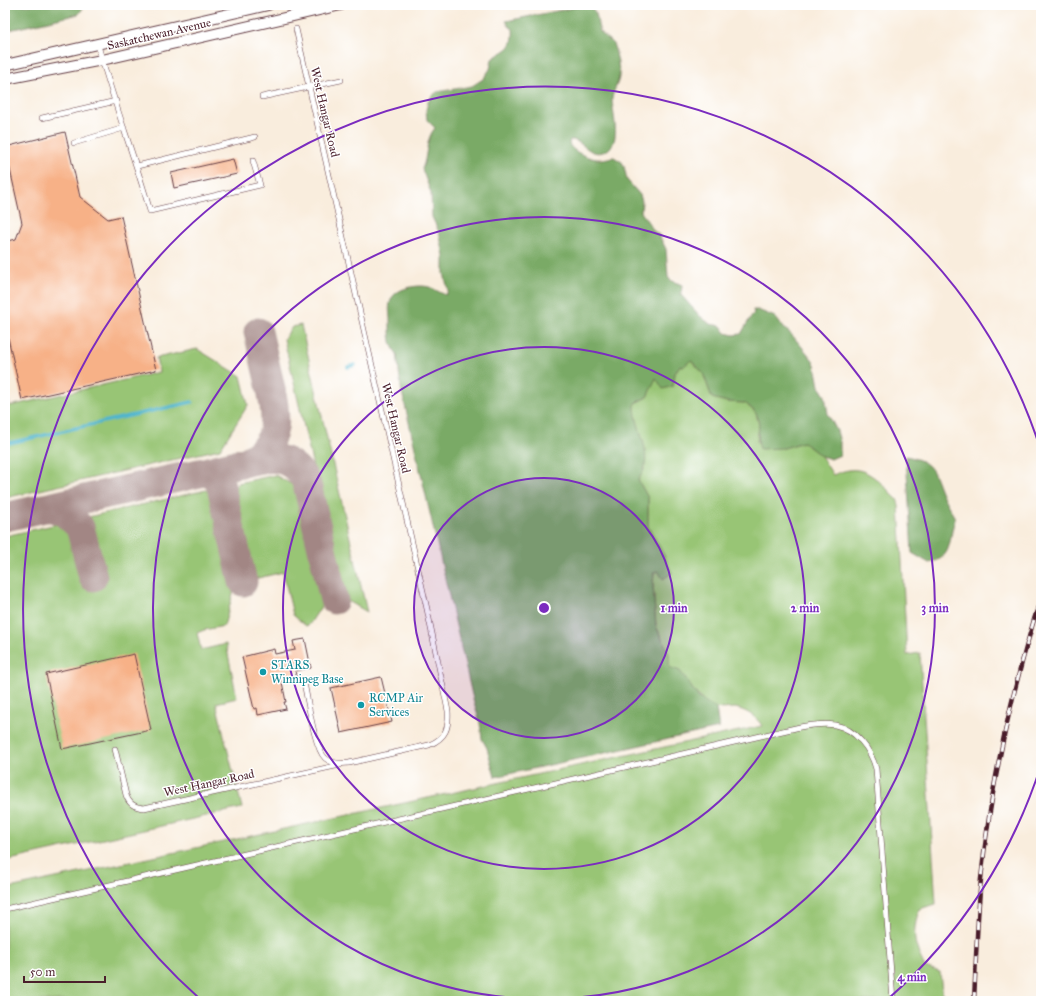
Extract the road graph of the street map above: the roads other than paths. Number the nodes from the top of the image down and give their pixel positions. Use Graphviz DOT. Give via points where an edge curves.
graph roads {
  1 [pos="268,5"];
  2 [pos="341,5"];
  3 [pos="296,29"];
  4 [pos="98,45"];
  5 [pos="102,60"];
  6 [pos="5,65"];
  7 [pos="5,79"];
  8 [pos="341,80"];
  9 [pos="309,87"];
  10 [pos="262,97"];
  11 [pos="116,101"];
  12 [pos="42,118"];
  13 [pos="124,128"];
  14 [pos="255,136"];
  15 [pos="74,143"];
  16 [pos="254,161"];
  17 [pos="137,166"];
  18 [pos="304,683"];
  19 [pos="115,749"];
  20 [pos="349,763"];
  21 [pos="5,909"];
  22 [pos="893,1001"];
  1 -- 4 [label="street, Saskatchewan Avenue"];
  2 -- 5 [label="street, Saskatchewan Avenue"];
  3 -- 9 [label="lane, West Hangar Road"];
  4 -- 5 [label="lane"];
  4 -- 6 [label="street, Saskatchewan Avenue"];
  5 -- 7 [label="street, Saskatchewan Avenue"];
  5 -- 11 [label="lane"];
  8 -- 9 [label="lane"];
  9 -- 10 [label="lane"];
  9 -- 20 [label="lane, West Hangar Road" via="448,711 446,729 437,742"];
  11 -- 12 [label="lane"];
  11 -- 13 [label="lane"];
  13 -- 15 [label="lane"];
  13 -- 17 [label="lane"];
  14 -- 17 [label="lane"];
  16 -- 17 [label="lane" via="260,185 150,211"];
  18 -- 20 [label="lane, West Hangar Road" via="321,752 329,760 342,764"];
  19 -- 20 [label="lane, West Hangar Road" via="128,802 135,807 144,808"];
  21 -- 22 [label="lane" via="792,729 824,724 836,725 852,733 866,746 876,769"];
}
